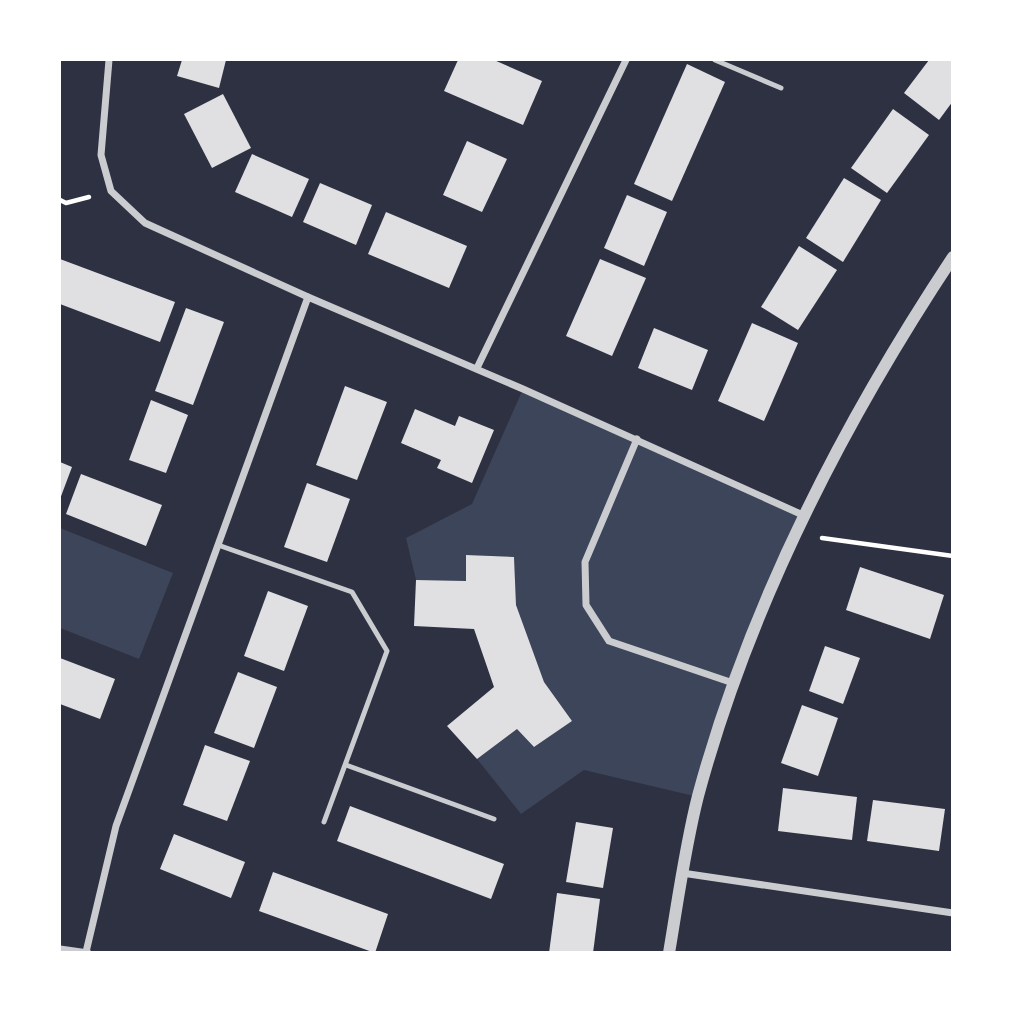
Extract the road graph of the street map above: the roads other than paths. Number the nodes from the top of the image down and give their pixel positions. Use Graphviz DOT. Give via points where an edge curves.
graph roads {
  1 [pos="109,60"];
  2 [pos="626,60"];
  3 [pos="715,60"];
  4 [pos="781,88"];
  5 [pos="953,257"];
  6 [pos="308,297"];
  7 [pos="477,368"];
  8 [pos="637,439"];
  9 [pos="805,516"];
  10 [pos="218,545"];
  11 [pos="733,683"];
  12 [pos="346,765"];
  13 [pos="494,819"];
  14 [pos="324,822"];
  15 [pos="682,873"];
  16 [pos="953,913"];
  17 [pos="60,948"];
  18 [pos="87,952"];
  19 [pos="669,953"];
  1 -- 6 [label="street" via="101,155 111,191 145,223"];
  2 -- 7 [label="street"];
  3 -- 4 [label="lane"];
  5 -- 9 [label="street" via="861,403"];
  6 -- 7 [label="street"];
  6 -- 10 [label="street"];
  7 -- 8 [label="street"];
  8 -- 9 [label="street"];
  8 -- 11 [label="street" via="585,562 586,605 609,641"];
  9 -- 11 [label="street" via="767,595"];
  10 -- 12 [label="lane" via="352,592 387,651"];
  10 -- 18 [label="street" via="116,826"];
  11 -- 15 [label="street" via="698,797"];
  12 -- 13 [label="lane"];
  12 -- 14 [label="lane"];
  15 -- 16 [label="street"];
  15 -- 19 [label="street"];
  17 -- 18 [label="street"];
}
